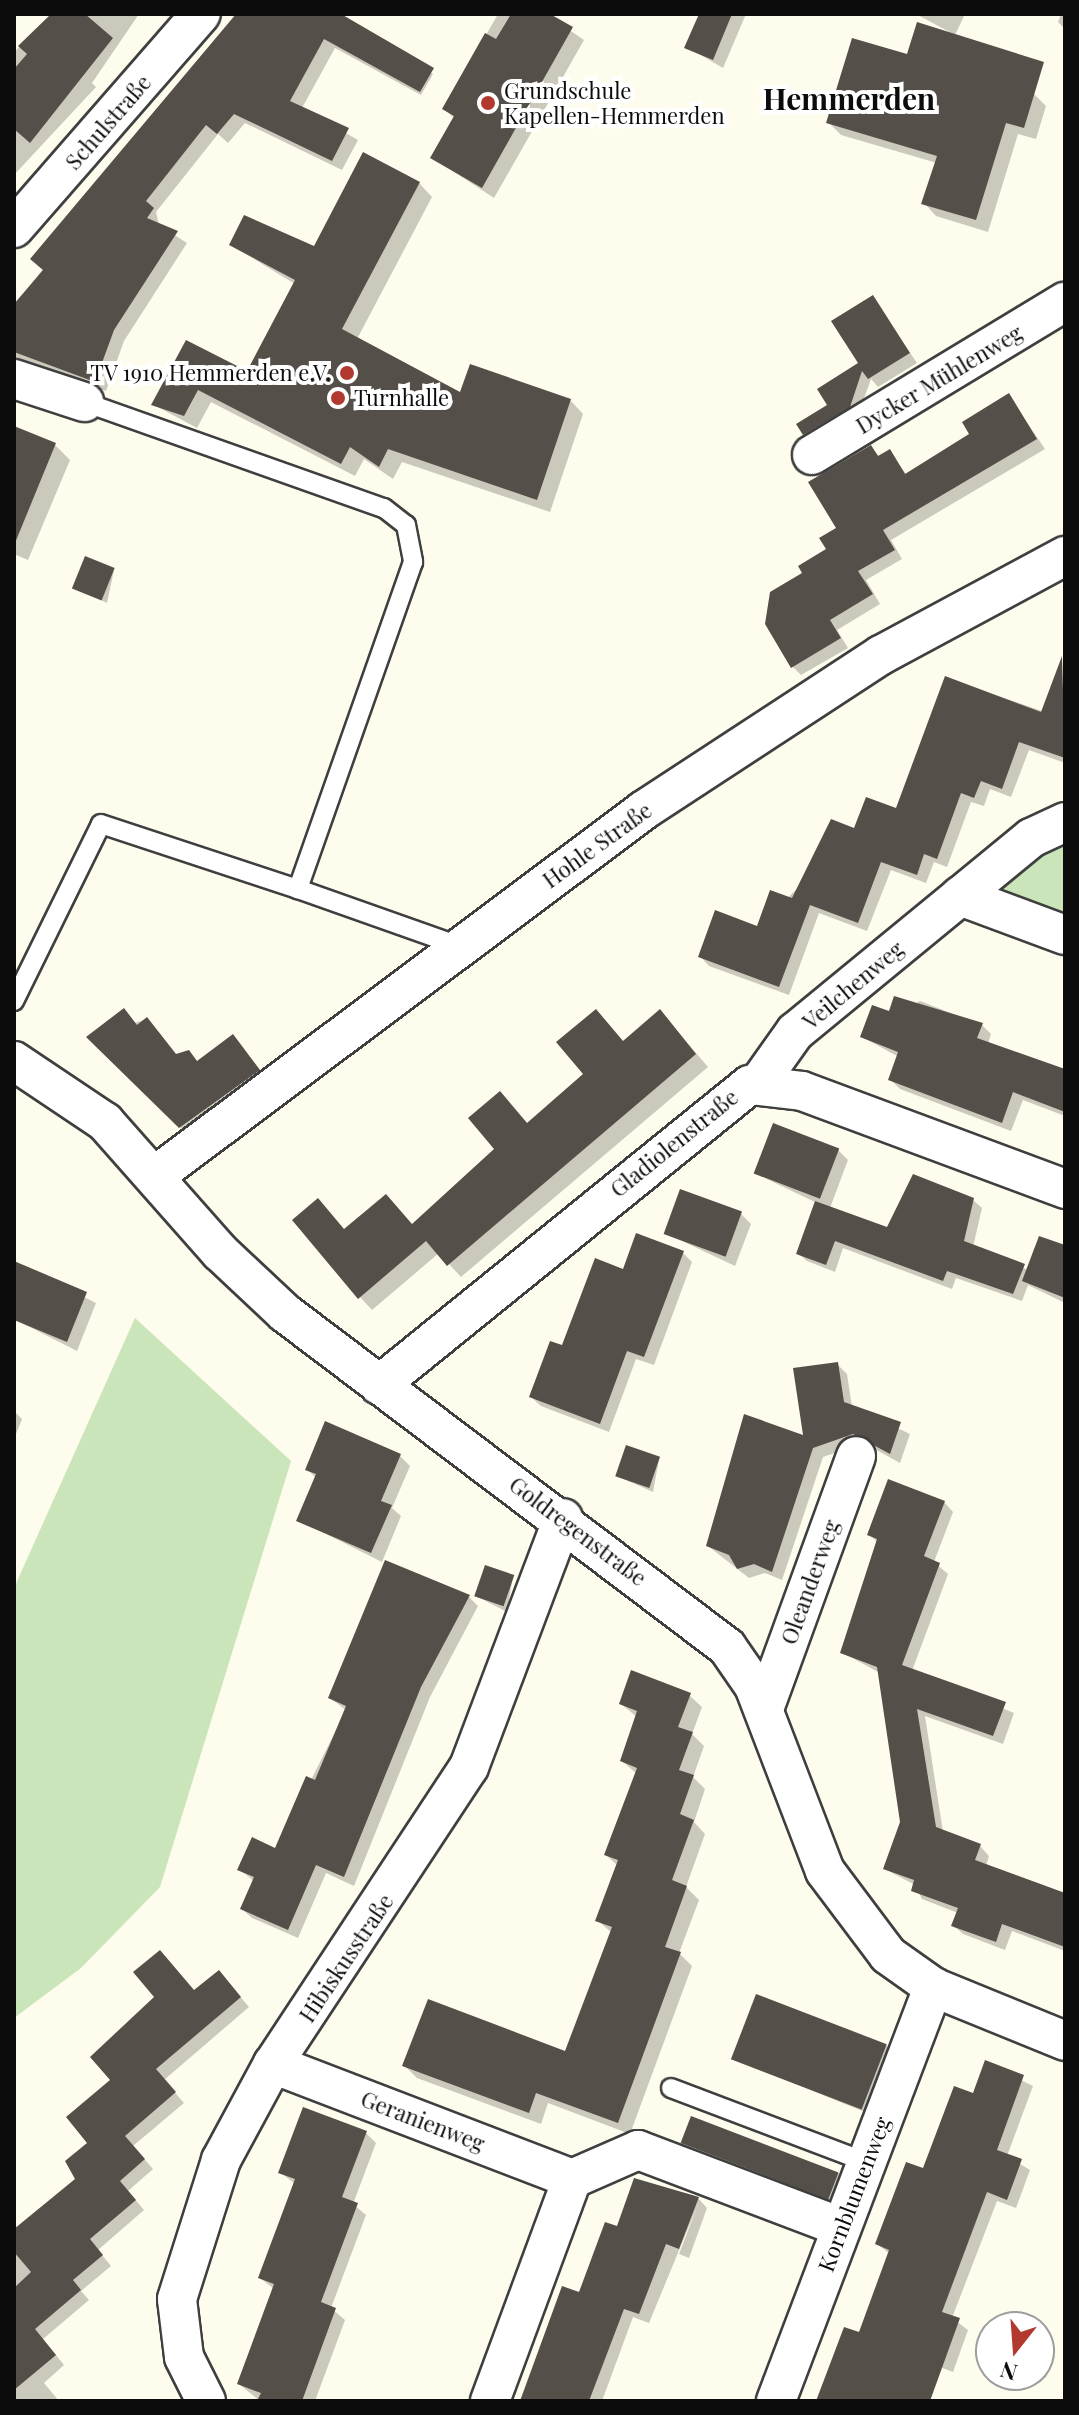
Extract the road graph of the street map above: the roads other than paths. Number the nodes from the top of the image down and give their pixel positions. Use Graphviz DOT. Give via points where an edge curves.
graph roads {
  1 [pos="201,14"];
  2 [pos="14,228"];
  3 [pos="1065,302"];
  4 [pos="14,379"];
  5 [pos="84,402"];
  6 [pos="812,455"];
  7 [pos="1065,556"];
  8 [pos="1065,822"];
  9 [pos="298,889"];
  10 [pos="960,896"];
  11 [pos="1065,935"];
  12 [pos="463,947"];
  13 [pos="14,1001"];
  14 [pos="14,1061"];
  15 [pos="758,1084"];
  16 [pos="156,1175"];
  17 [pos="1065,1189"];
  18 [pos="379,1385"];
  19 [pos="856,1456"];
  20 [pos="563,1518"];
  21 [pos="764,1709"];
  22 [pos="933,1987"];
  23 [pos="1065,2041"];
  24 [pos="273,2064"];
  25 [pos="671,2088"];
  26 [pos="866,2162"];
  27 [pos="572,2179"];
  28 [pos="841,2227"];
  29 [pos="206,2401"];
  30 [pos="490,2401"];
  31 [pos="776,2401"];
  1 -- 2 [label="street, Schulstraße"];
  3 -- 6 [label="street, Dycker Mühlenweg"];
  4 -- 5 [label="street"];
  5 -- 9 [label="lane" via="384,508 411,533 413,562"];
  7 -- 12 [label="street, Hohle Straße" via="902,643 752,738 610,833"];
  8 -- 10 [label="street, Veilchenweg" via="1031,838"];
  9 -- 12 [label="lane"];
  9 -- 13 [label="lane" via="101,824"];
  10 -- 11 [label="street"];
  10 -- 15 [label="street, Veilchenweg" via="795,1032"];
  12 -- 16 [label="street, Hohle Straße"];
  14 -- 16 [label="street, Goldregenstraße" via="84,1104"];
  15 -- 17 [label="street, Gladiolenstraße" via="842,1105"];
  15 -- 18 [label="street, Gladiolenstraße" via="728,1097"];
  16 -- 18 [label="street, Goldregenstraße" via="262,1293"];
  18 -- 20 [label="street, Goldregenstraße"];
  19 -- 21 [label="street, Oleanderweg"];
  20 -- 21 [label="street, Goldregenstraße" via="727,1647"];
  20 -- 24 [label="street, Hibiskusstraße" via="469,1767"];
  21 -- 22 [label="street, Goldregenstraße" via="843,1902 888,1955"];
  22 -- 23 [label="street, Goldregenstraße"];
  22 -- 26 [label="street, Kornblumenweg"];
  24 -- 27 [label="street, Geranienweg"];
  24 -- 29 [label="street, Hibiskusstraße" via="221,2160 179,2281 180,2344"];
  25 -- 26 [label="lane"];
  26 -- 28 [label="street, Kornblumenweg"];
  27 -- 28 [label="street" via="638,2150"];
  27 -- 30 [label="street"];
  28 -- 31 [label="street, Kornblumenweg"];
}
